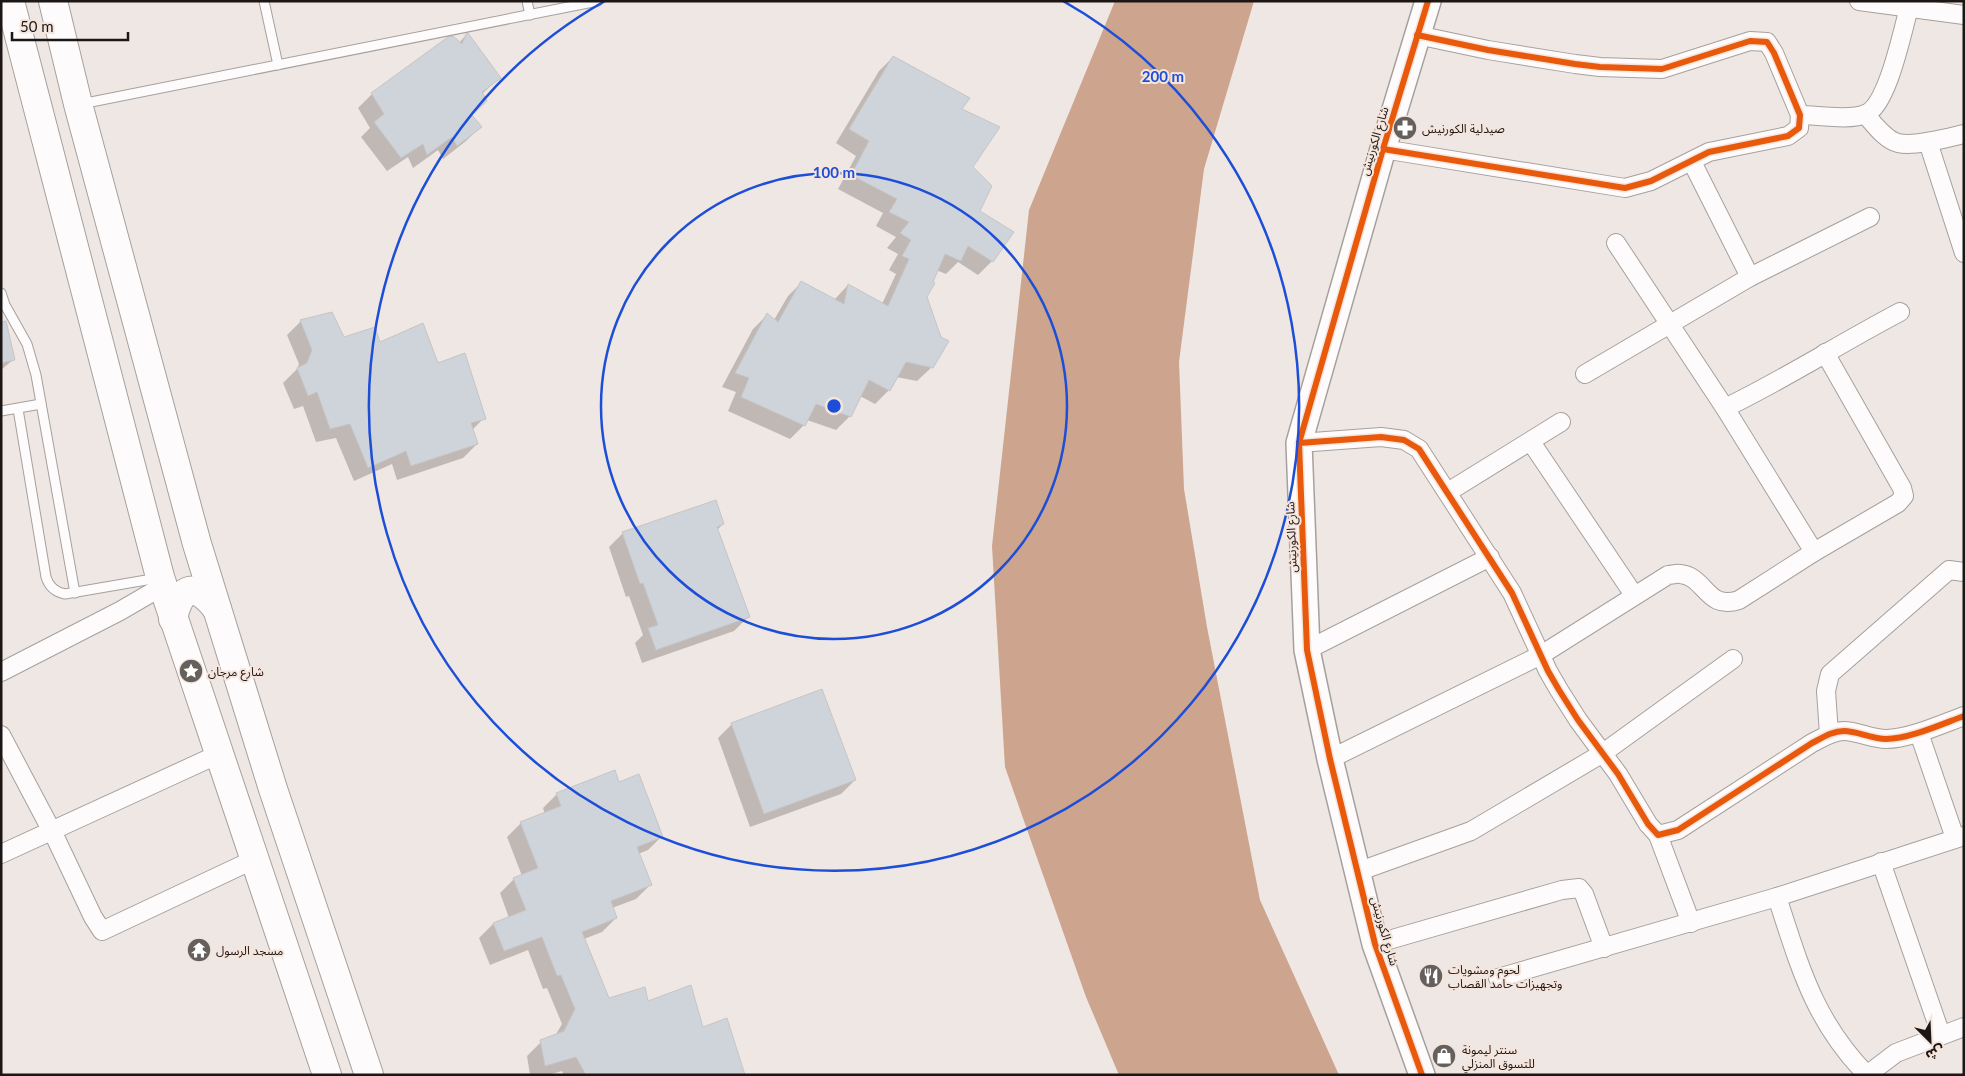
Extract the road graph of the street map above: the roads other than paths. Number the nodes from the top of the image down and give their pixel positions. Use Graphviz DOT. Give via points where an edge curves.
graph roads {
  1 [pos="10,1"];
  2 [pos="53,1"];
  3 [pos="264,1"];
  4 [pos="527,1"];
  5 [pos="598,1"];
  6 [pos="1428,1"];
  7 [pos="1859,1"];
  8 [pos="1910,8"];
  9 [pos="530,15"];
  10 [pos="1964,15"];
  11 [pos="1417,35"];
  12 [pos="278,65"];
  13 [pos="78,104"];
  14 [pos="1865,114"];
  15 [pos="1800,115"];
  16 [pos="1964,134"];
  17 [pos="1928,142"];
  18 [pos="1383,149"];
  19 [pos="1692,162"];
  20 [pos="1870,217"];
  21 [pos="1616,243"];
  22 [pos="1964,253"];
  23 [pos="1750,277"];
  24 [pos="2,295"];
  25 [pos="1900,312"];
  26 [pos="1670,324"];
  27 [pos="1825,353"];
  28 [pos="1585,374"];
  29 [pos="41,404"];
  30 [pos="1725,408"];
  31 [pos="18,409"];
  32 [pos="1,411"];
  33 [pos="1561,422"];
  34 [pos="1531,442"];
  35 [pos="1299,444"];
  36 [pos="1448,492"];
  37 [pos="197,544"];
  38 [pos="1814,552"];
  39 [pos="1490,556"];
  40 [pos="1963,570"];
  41 [pos="160,573"];
  42 [pos="75,593"];
  43 [pos="1634,595"];
  44 [pos="217,609"];
  45 [pos="173,619"];
  46 [pos="1307,650"];
  47 [pos="1541,655"];
  48 [pos="1733,659"];
  49 [pos="1,672"];
  50 [pos="1964,716"];
  51 [pos="1919,733"];
  52 [pos="1829,734"];
  53 [pos="1,735"];
  54 [pos="219,754"];
  55 [pos="1603,754"];
  56 [pos="1330,759"];
  57 [pos="52,831"];
  58 [pos="1658,835"];
  59 [pos="1960,837"];
  60 [pos="1,854"];
  61 [pos="255,859"];
  62 [pos="1881,862"];
  63 [pos="1357,872"];
  64 [pos="1777,897"];
  65 [pos="1691,923"];
  66 [pos="1375,944"];
  67 [pos="1604,948"];
  68 [pos="1498,978"];
  69 [pos="1964,1027"];
  70 [pos="1941,1035"];
  71 [pos="327,1075"];
  72 [pos="369,1075"];
  73 [pos="1422,1075"];
  74 [pos="1867,1075"];
  1 -- 41 [label="main road"];
  2 -- 13 [label="main road"];
  3 -- 12 [label="lane"];
  4 -- 9 [label="lane"];
  5 -- 9 [label="lane"];
  6 -- 11 [label="street, شارع الكورنيش"];
  7 -- 8 [label="street"];
  8 -- 10 [label="street"];
  8 -- 14 [label="street" via="1885,92 1874,109"];
  9 -- 12 [label="lane"];
  11 -- 15 [label="street" via="1559,62 1662,69 1750,41 1767,42"];
  11 -- 18 [label="street, شارع الكورنيش"];
  12 -- 13 [label="lane"];
  13 -- 37 [label="main road"];
  14 -- 15 [label="street" via="1855,117"];
  14 -- 17 [label="street" via="1897,143"];
  15 -- 19 [label="street" via="1799,128 1788,136 1709,152"];
  16 -- 17 [label="street"];
  17 -- 22 [label="street"];
  18 -- 19 [label="street" via="1625,188 1652,181"];
  18 -- 35 [label="street, شارع الكورنيش"];
  19 -- 23 [label="street"];
  20 -- 23 [label="street"];
  21 -- 26 [label="street"];
  23 -- 26 [label="street"];
  24 -- 29 [label="lane" via="27,344"];
  25 -- 27 [label="street"];
  26 -- 28 [label="street"];
  26 -- 30 [label="street"];
  27 -- 30 [label="street"];
  27 -- 38 [label="street" via="1904,496 1898,504"];
  29 -- 31 [label="lane"];
  29 -- 42 [label="lane"];
  30 -- 38 [label="street"];
  31 -- 32 [label="lane"];
  31 -- 42 [label="lane" via="48,582 60,593"];
  33 -- 34 [label="street"];
  34 -- 36 [label="street"];
  34 -- 43 [label="street"];
  35 -- 36 [label="street" via="1381,436 1404,440 1419,449"];
  35 -- 46 [label="street, شارع الكورنيش"];
  36 -- 39 [label="street"];
  37 -- 41 [label="main road" via="189,560 181,565 166,565"];
  37 -- 44 [label="main road"];
  38 -- 43 [label="street" via="1739,600 1728,603 1719,602 1689,576 1680,574 1668,575"];
  39 -- 46 [label="street"];
  39 -- 47 [label="street" via="1512,592"];
  40 -- 52 [label="street" via="1949,570 1830,674 1826,691"];
  41 -- 42 [label="lane"];
  41 -- 45 [label="main road"];
  41 -- 49 [label="street" via="120,611"];
  43 -- 47 [label="street"];
  44 -- 45 [label="main road" via="199,591 188,592 179,598"];
  44 -- 72 [label="main road" via="276,798"];
  45 -- 54 [label="main road"];
  46 -- 56 [label="street, شارع الكورنيش"];
  47 -- 55 [label="street" via="1559,690"];
  47 -- 56 [label="street"];
  48 -- 55 [label="street"];
  50 -- 51 [label="street"];
  51 -- 52 [label="street" via="1887,740 1845,731"];
  51 -- 59 [label="street"];
  52 -- 58 [label="street" via="1678,830"];
  53 -- 57 [label="street"];
  54 -- 57 [label="street"];
  54 -- 61 [label="main road"];
  55 -- 58 [label="street"];
  55 -- 63 [label="street" via="1471,831"];
  56 -- 63 [label="street, شارع الكورنيش"];
  57 -- 60 [label="street"];
  57 -- 61 [label="street" via="102,931"];
  58 -- 65 [label="street"];
  59 -- 62 [label="street"];
  61 -- 71 [label="main road"];
  62 -- 64 [label="street"];
  62 -- 70 [label="street"];
  63 -- 66 [label="street, شارع الكورنيش"];
  64 -- 65 [label="street"];
  64 -- 74 [label="street" via="1816,1006 1849,1057"];
  65 -- 67 [label="street"];
  66 -- 67 [label="street" via="1562,890 1579,888"];
  66 -- 73 [label="street, شارع الكورنيش"];
  67 -- 68 [label="street"];
  69 -- 70 [label="street"];
  70 -- 74 [label="street" via="1896,1053"];
}
